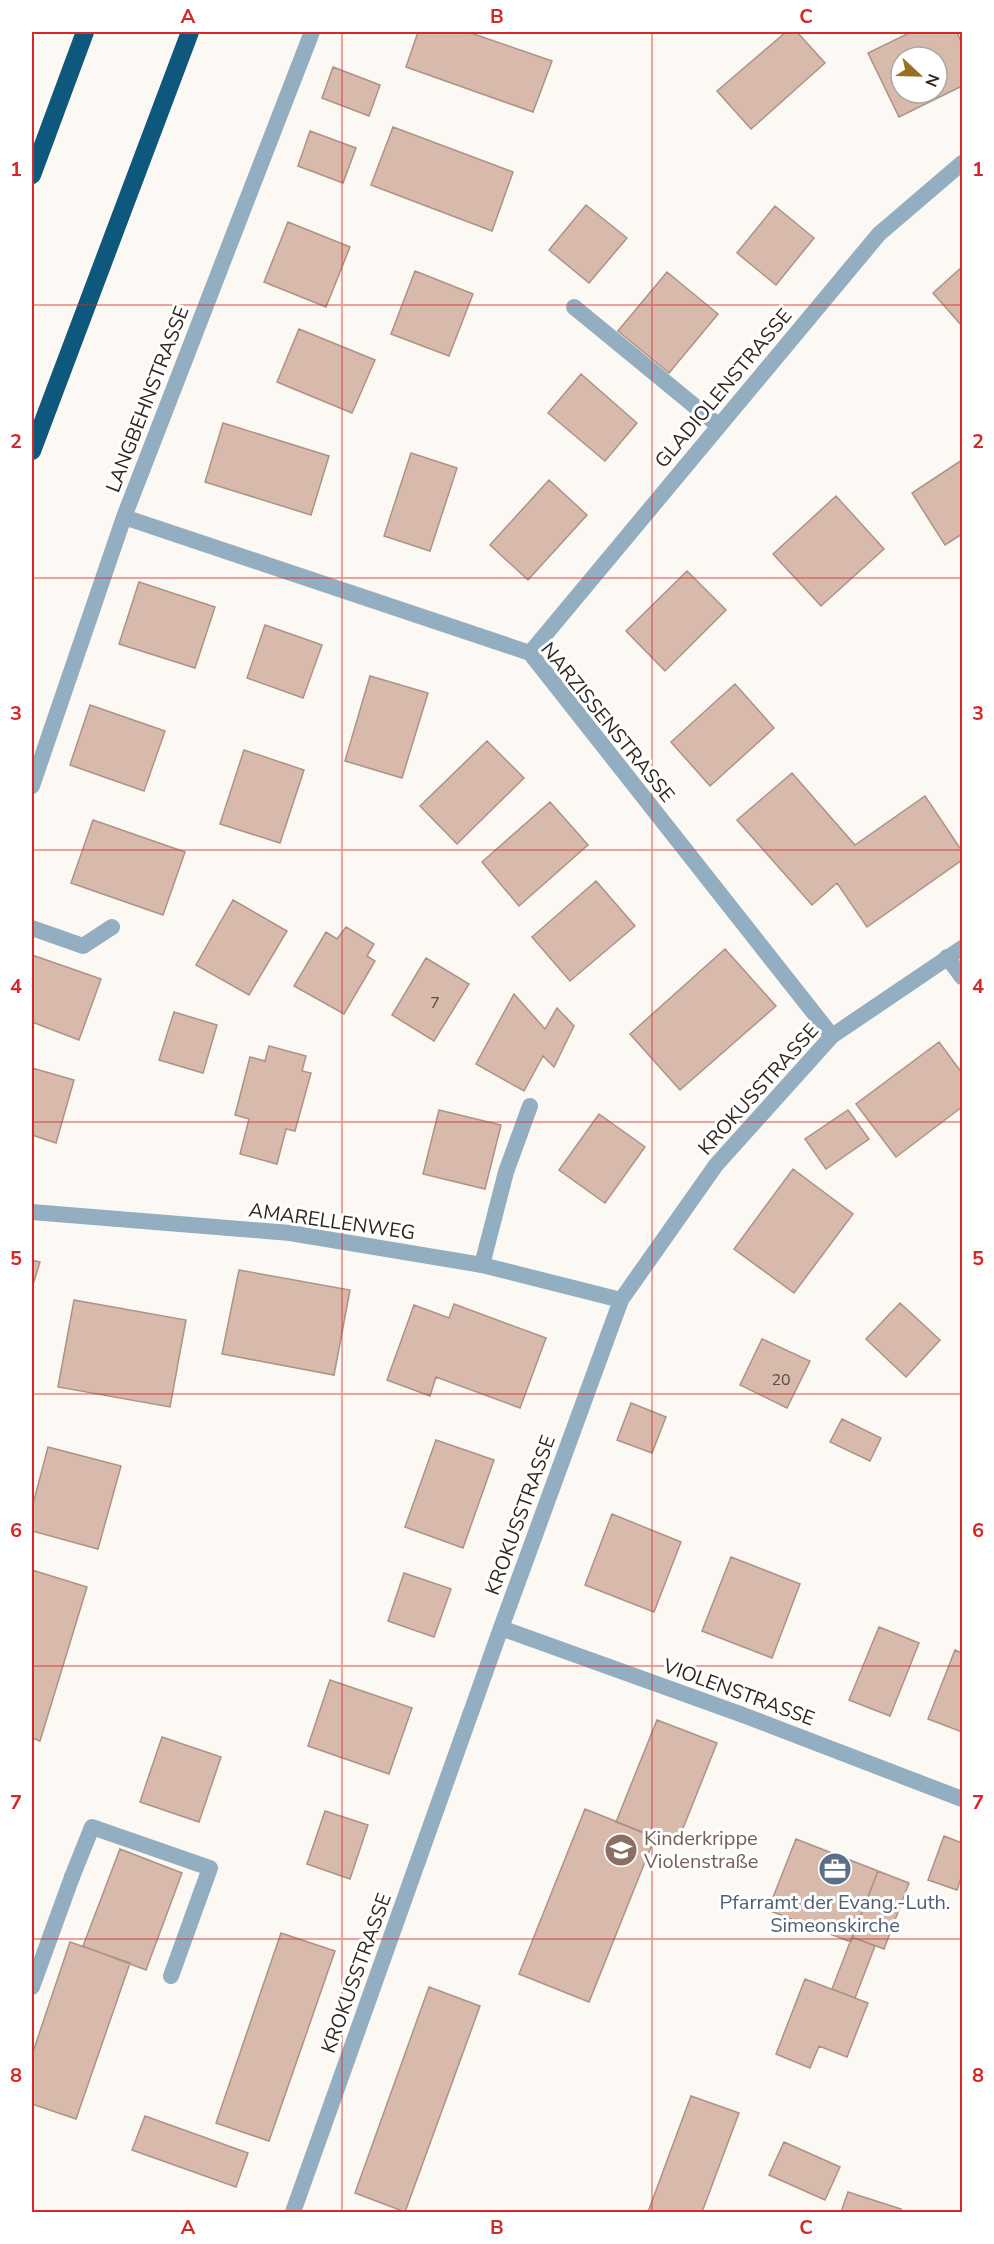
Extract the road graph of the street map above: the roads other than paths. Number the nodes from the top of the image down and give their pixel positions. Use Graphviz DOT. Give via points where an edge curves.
graph roads {
  1 [pos="74,32"];
  2 [pos="85,32"];
  3 [pos="190,32"];
  4 [pos="312,32"];
  5 [pos="47,135"];
  6 [pos="963,163"];
  7 [pos="32,175"];
  8 [pos="574,308"];
  9 [pos="719,426"];
  10 [pos="32,451"];
  11 [pos="124,517"];
  12 [pos="530,653"];
  13 [pos="32,786"];
  14 [pos="112,927"];
  15 [pos="32,928"];
  16 [pos="963,948"];
  17 [pos="947,957"];
  18 [pos="963,977"];
  19 [pos="832,1036"];
  20 [pos="530,1106"];
  21 [pos="32,1212"];
  22 [pos="482,1265"];
  23 [pos="621,1300"];
  24 [pos="501,1628"];
  25 [pos="963,1799"];
  26 [pos="171,1976"];
  27 [pos="32,1988"];
  28 [pos="293,2212"];
  1 -- 5 [label="highway"];
  2 -- 5 [label="highway"];
  3 -- 10 [label="highway"];
  4 -- 11 [label="street, LANGBEHNSTRASSE"];
  5 -- 7 [label="highway"];
  6 -- 9 [label="street, GLADIOLENSTRASSE" via="879,234"];
  8 -- 9 [label="street"];
  9 -- 12 [label="street, GLADIOLENSTRASSE"];
  11 -- 12 [label="street, NARZISSENSTRASSE"];
  11 -- 13 [label="street, LANGBEHNSTRASSE"];
  12 -- 19 [label="street, NARZISSENSTRASSE"];
  14 -- 15 [label="street" via="83,946"];
  16 -- 17 [label="street, KROKUSSTRASSE"];
  17 -- 18 [label="street"];
  17 -- 19 [label="street, KROKUSSTRASSE"];
  19 -- 23 [label="street, KROKUSSTRASSE" via="716,1165"];
  20 -- 22 [label="street" via="506,1172"];
  21 -- 22 [label="street, AMARELLENWEG" via="290,1233"];
  22 -- 23 [label="street, AMARELLENWEG"];
  23 -- 24 [label="street, KROKUSSTRASSE"];
  24 -- 25 [label="street, VIOLENSTRASSE"];
  24 -- 28 [label="street, KROKUSSTRASSE"];
  26 -- 27 [label="street" via="210,1868 92,1827"];
}
